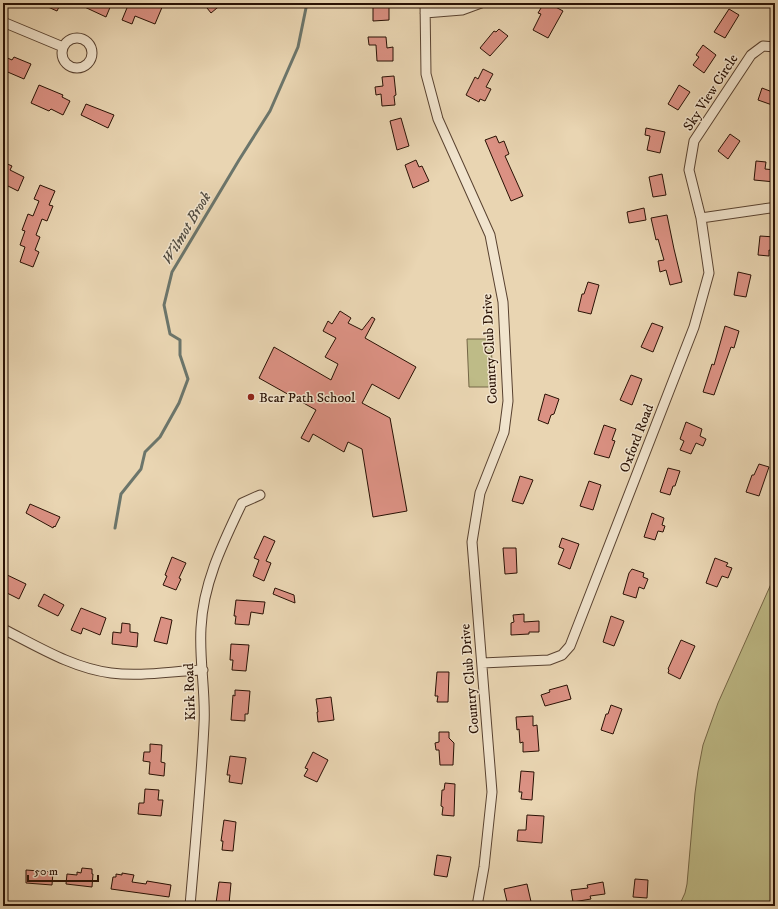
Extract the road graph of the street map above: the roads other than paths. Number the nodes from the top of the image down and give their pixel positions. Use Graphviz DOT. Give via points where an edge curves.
graph roads {
  1 [pos="425,3"];
  2 [pos="481,3"];
  3 [pos="425,13"];
  4 [pos="3,22"];
  5 [pos="63,47"];
  6 [pos="775,47"];
  7 [pos="775,209"];
  8 [pos="701,218"];
  9 [pos="260,495"];
  10 [pos="3,629"];
  11 [pos="482,663"];
  12 [pos="203,670"];
  13 [pos="190,906"];
  14 [pos="477,906"];
  1 -- 3 [label="street, Country Club Drive"];
  2 -- 3 [label="street" via="462,10"];
  3 -- 11 [label="street, Country Club Drive" via="426,74 438,119 490,235 503,302 508,401 504,432 480,493 472,542"];
  4 -- 5 [label="street"];
  6 -- 8 [label="street, Sky View Circle" via="763,46 751,55 694,141 689,170"];
  7 -- 8 [label="street"];
  8 -- 11 [label="street, Oxford Road" via="709,273 694,327 570,646 562,655 549,660"];
  9 -- 12 [label="street, Kirk Road" via="242,503 212,572 202,614"];
  10 -- 12 [label="street" via="94,670 130,674"];
  11 -- 14 [label="street, Country Club Drive" via="492,792"];
  12 -- 13 [label="street, Kirk Road" via="204,727"];
}
